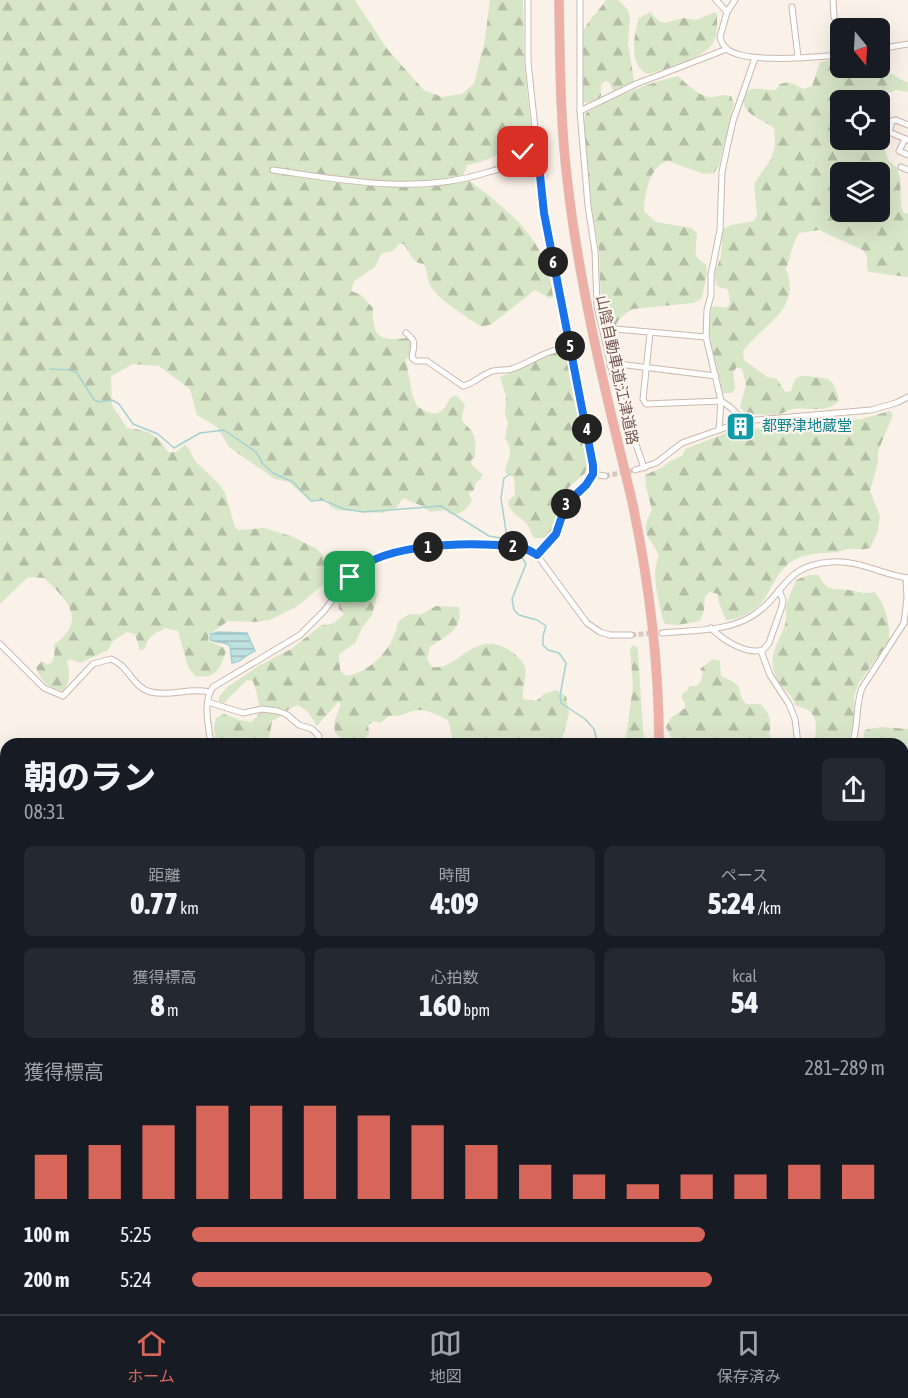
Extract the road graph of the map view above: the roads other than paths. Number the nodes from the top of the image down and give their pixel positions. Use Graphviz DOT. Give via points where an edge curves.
graph roads {
  1 [pos="528,0"];
  2 [pos="559,0"];
  3 [pos="580,0"];
  4 [pos="716,0"];
  5 [pos="735,0"];
  6 [pos="833,0"];
  7 [pos="792,7"];
  8 [pos="727,12"];
  9 [pos="834,17"];
  10 [pos="908,44"];
  11 [pos="890,47"];
  12 [pos="727,49"];
  13 [pos="830,55"];
  14 [pos="798,57"];
  15 [pos="755,58"];
  16 [pos="580,111"];
  17 [pos="908,125"];
  18 [pos="536,137"];
  19 [pos="906,140"];
  20 [pos="908,155"];
  21 [pos="901,167"];
  22 [pos="273,170"];
  23 [pos="908,170"];
  24 [pos="615,329"];
  25 [pos="406,333"];
  26 [pos="650,333"];
  27 [pos="706,337"];
  28 [pos="570,348"];
  29 [pos="610,366"];
  30 [pos="646,367"];
  31 [pos="716,376"];
  32 [pos="908,397"];
  33 [pos="721,401"];
  34 [pos="744,422"];
  35 [pos="719,430"];
  36 [pos="644,468"];
  37 [pos="635,470"];
  38 [pos="593,474"];
  39 [pos="604,476"];
  40 [pos="537,555"];
  41 [pos="907,578"];
  42 [pos="779,590"];
  43 [pos="711,628"];
  44 [pos="662,633"];
  45 [pos="631,635"];
  46 [pos="0,644"];
  47 [pos="761,651"];
  48 [pos="209,692"];
  49 [pos="208,702"];
  50 [pos="211,738"];
  51 [pos="318,738"];
  52 [pos="659,738"];
  53 [pos="797,738"];
  54 [pos="854,738"];
  1 -- 18 [label="street" via="528,62"];
  2 -- 52 [label="highway, 山陰自動車道;江津道路" via="568,184 590,322 644,565 656,661"];
  3 -- 16 [label="street"];
  4 -- 8 [label="street"];
  5 -- 8 [label="street"];
  6 -- 9 [label="street"];
  7 -- 14 [label="street"];
  8 -- 12 [label="street" via="720,37"];
  10 -- 11 [label="street"];
  12 -- 15 [label="street"];
  12 -- 16 [label="street" via="636,84"];
  13 -- 14 [label="street"];
  14 -- 15 [label="street"];
  15 -- 27 [label="street" via="733,121 722,172 720,230 706,310"];
  16 -- 29 [label="street" via="597,306"];
  17 -- 19 [label="street" via="896,120 888,128"];
  18 -- 22 [label="street" via="507,166 438,184 393,185"];
  18 -- 28 [label="street" via="544,213"];
  19 -- 20 [label="street" via="899,151"];
  21 -- 23 [label="street"];
  24 -- 26 [label="street"];
  25 -- 28 [label="street" via="415,345 412,358 427,361 462,386 487,373 525,364 551,350"];
  26 -- 27 [label="street"];
  26 -- 30 [label="street"];
  27 -- 31 [label="street"];
  28 -- 38 [label="street"];
  29 -- 30 [label="street"];
  29 -- 36 [label="street"];
  30 -- 31 [label="street"];
  30 -- 33 [label="street" via="646,404"];
  31 -- 33 [label="street"];
  32 -- 34 [label="street" via="871,410"];
  33 -- 34 [label="street"];
  33 -- 35 [label="street"];
  34 -- 35 [label="street"];
  35 -- 36 [label="street" via="682,443"];
  36 -- 37 [label="street"];
  38 -- 39 [label="street"];
  38 -- 40 [label="street" via="566,504 556,534"];
  40 -- 45 [label="street" via="587,623 610,635"];
  40 -- 48 [label="street" via="519,547 457,544 372,560 355,571 300,635"];
  41 -- 42 [label="street" via="855,563 831,562 797,571"];
  41 -- 54 [label="street" via="903,623 862,688"];
  42 -- 43 [label="street" via="752,616 736,624"];
  42 -- 47 [label="street" via="782,606 769,643"];
  43 -- 44 [label="street"];
  43 -- 47 [label="street" via="748,651"];
  46 -- 48 [label="street" via="44,688 59,695 66,694 93,664 111,659 123,665 139,686 152,693"];
  47 -- 53 [label="street" via="770,675 789,704"];
  48 -- 49 [label="street"];
  49 -- 50 [label="street"];
  49 -- 51 [label="street" via="243,713 262,710 286,714 295,723 315,731"];
}
